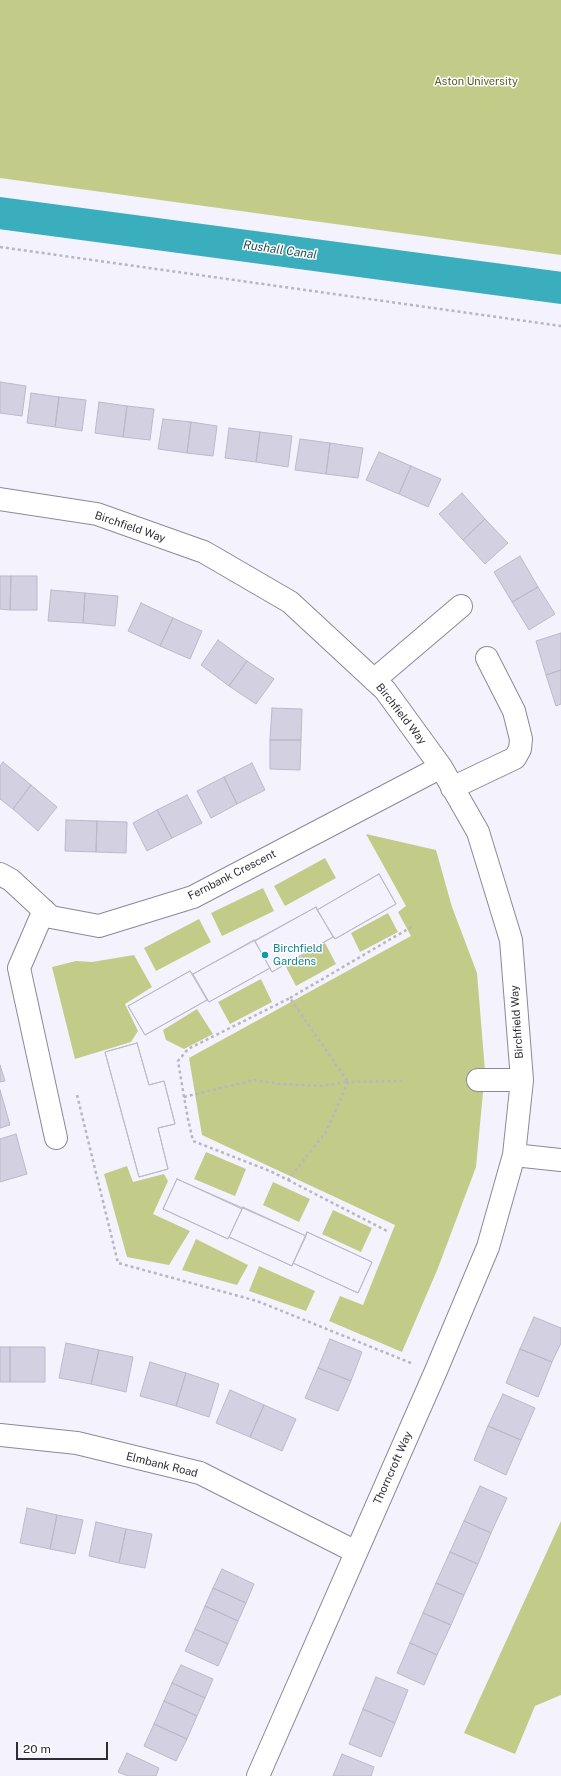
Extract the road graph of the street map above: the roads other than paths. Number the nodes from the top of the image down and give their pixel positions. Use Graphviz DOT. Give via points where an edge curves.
graph roads {
  1 [pos="0,499"];
  2 [pos="461,606"];
  3 [pos="487,658"];
  4 [pos="374,680"];
  5 [pos="441,767"];
  6 [pos="452,788"];
  7 [pos="0,874"];
  8 [pos="44,910"];
  9 [pos="478,1080"];
  10 [pos="522,1080"];
  11 [pos="56,1138"];
  12 [pos="514,1155"];
  13 [pos="561,1160"];
  14 [pos="0,1434"];
  15 [pos="356,1552"];
  16 [pos="258,1776"];
  1 -- 4 [label="street, Birchfield Way" via="97,514 204,552 290,602"];
  2 -- 4 [label="street"];
  3 -- 6 [label="street" via="514,711 521,739 520,749 515,758"];
  4 -- 5 [label="street, Birchfield Way" via="385,690"];
  5 -- 6 [label="street, Birchfield Way"];
  5 -- 8 [label="street, Fernbank Crescent" via="193,897 99,926 51,917"];
  6 -- 10 [label="street, Birchfield Way" via="478,832 511,940"];
  7 -- 8 [label="street, Fernbank Crescent" via="11,880"];
  8 -- 11 [label="street" via="19,968"];
  9 -- 10 [label="street"];
  10 -- 12 [label="street, Birchfield Way"];
  12 -- 13 [label="street"];
  12 -- 15 [label="street, Thorncroft Way" via="488,1247"];
  14 -- 15 [label="street, Elmbank Road" via="77,1443 200,1474"];
  15 -- 16 [label="street, Thorncroft Way"];
}
